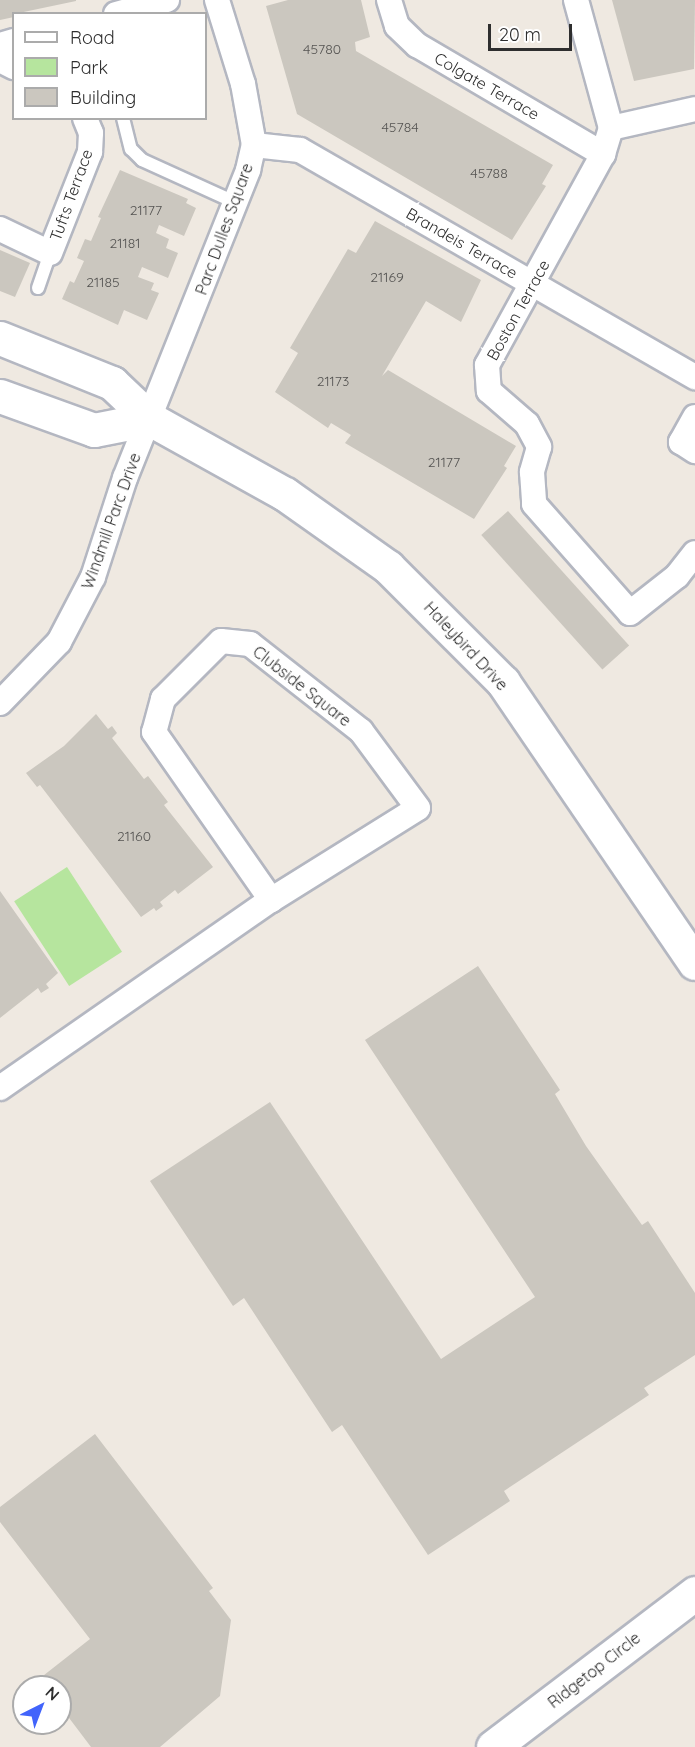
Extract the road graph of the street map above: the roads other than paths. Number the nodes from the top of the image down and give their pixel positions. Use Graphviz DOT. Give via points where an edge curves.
graph roads {
  1 [pos="167,0"];
  2 [pos="217,0"];
  3 [pos="389,0"];
  4 [pos="576,0"];
  5 [pos="123,12"];
  6 [pos="695,109"];
  7 [pos="86,120"];
  8 [pos="124,120"];
  9 [pos="611,128"];
  10 [pos="254,145"];
  11 [pos="603,154"];
  12 [pos="237,203"];
  13 [pos="0,229"];
  14 [pos="50,253"];
  15 [pos="533,283"];
  16 [pos="38,288"];
  17 [pos="0,338"];
  18 [pos="695,377"];
  19 [pos="0,396"];
  20 [pos="695,417"];
  21 [pos="150,419"];
  22 [pos="695,451"];
  23 [pos="695,553"];
  24 [pos="0,703"];
  25 [pos="271,900"];
  26 [pos="695,963"];
  27 [pos="0,1088"];
  28 [pos="695,1593"];
  29 [pos="494,1747"];
  1 -- 5 [label="street"];
  2 -- 10 [label="street, Parc Dulles Square" via="243,84"];
  3 -- 11 [label="street, Colgate Terrace" via="397,26 417,45"];
  4 -- 9 [label="street"];
  6 -- 9 [label="street"];
  7 -- 14 [label="street, Tufts Terrace" via="91,133 90,152"];
  8 -- 12 [label="lane" via="131,148 142,160"];
  9 -- 11 [label="street, Boston Terrace"];
  10 -- 12 [label="street, Parc Dulles Square"];
  10 -- 15 [label="street, Brandeis Terrace" via="300,150"];
  11 -- 15 [label="street, Boston Terrace"];
  12 -- 21 [label="street, Parc Dulles Square"];
  13 -- 14 [label="street, Tufts Terrace"];
  14 -- 16 [label="lane"];
  15 -- 18 [label="street, Brandeis Terrace"];
  15 -- 23 [label="street, Boston Terrace" via="487,365 489,391 527,424 539,447 532,472 534,504 630,613 676,576"];
  17 -- 21 [label="street, Haleybird Drive" via="112,384"];
  19 -- 21 [label="street" via="94,430"];
  20 -- 22 [label="street" via="681,442"];
  21 -- 24 [label="street, Windmill Parc Drive" via="125,478 93,577 59,642"];
  21 -- 26 [label="street, Haleybird Drive" via="229,460 313,512 388,567 445,620 503,682 543,736"];
  25 -- 25 [label="street, Clubside Square" via="418,808 361,731 250,644 221,641 163,699 154,732"];
  25 -- 27 [label="street, Clubside Square"];
  28 -- 29 [label="street, Ridgetop Circle"];
}
